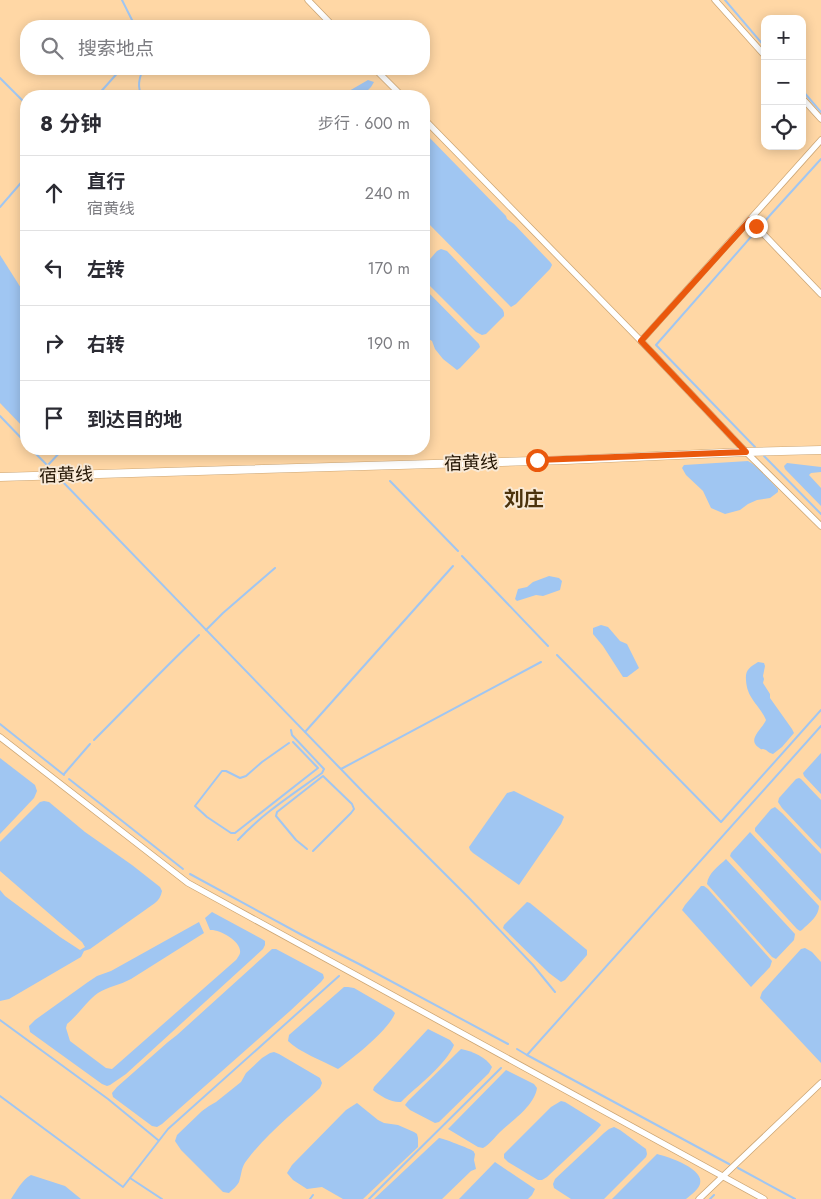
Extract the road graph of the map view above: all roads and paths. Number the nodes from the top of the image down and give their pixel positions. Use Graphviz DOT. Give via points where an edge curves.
graph roads {
  1 [pos="308,0"];
  2 [pos="715,0"];
  3 [pos="327,20"];
  4 [pos="761,52"];
  5 [pos="381,75"];
  6 [pos="396,90"];
  7 [pos="806,102"];
  8 [pos="821,119"];
  9 [pos="430,125"];
  10 [pos="821,140"];
  11 [pos="750,220"];
  12 [pos="821,294"];
  13 [pos="641,341"];
  14 [pos="821,450"];
  15 [pos="746,452"];
  16 [pos="0,477"];
  17 [pos="821,526"];
  18 [pos="0,737"];
  19 [pos="821,1084"];
  20 [pos="723,1176"];
  21 [pos="699,1199"];
  22 [pos="764,1199"];
  1 -- 3 [label="street"];
  2 -- 4 [label="street"];
  5 -- 6 [label="street"];
  7 -- 8 [label="street"];
  9 -- 13 [label="street"];
  10 -- 11 [label="street"];
  11 -- 12 [label="street"];
  11 -- 13 [label="street"];
  13 -- 15 [label="street"];
  14 -- 15 [label="main road, 宿黄线"];
  15 -- 16 [label="main road, 宿黄线"];
  15 -- 17 [label="street"];
  18 -- 20 [label="street" via="188,883"];
  19 -- 20 [label="street"];
  20 -- 21 [label="street"];
  20 -- 22 [label="street"];
}
